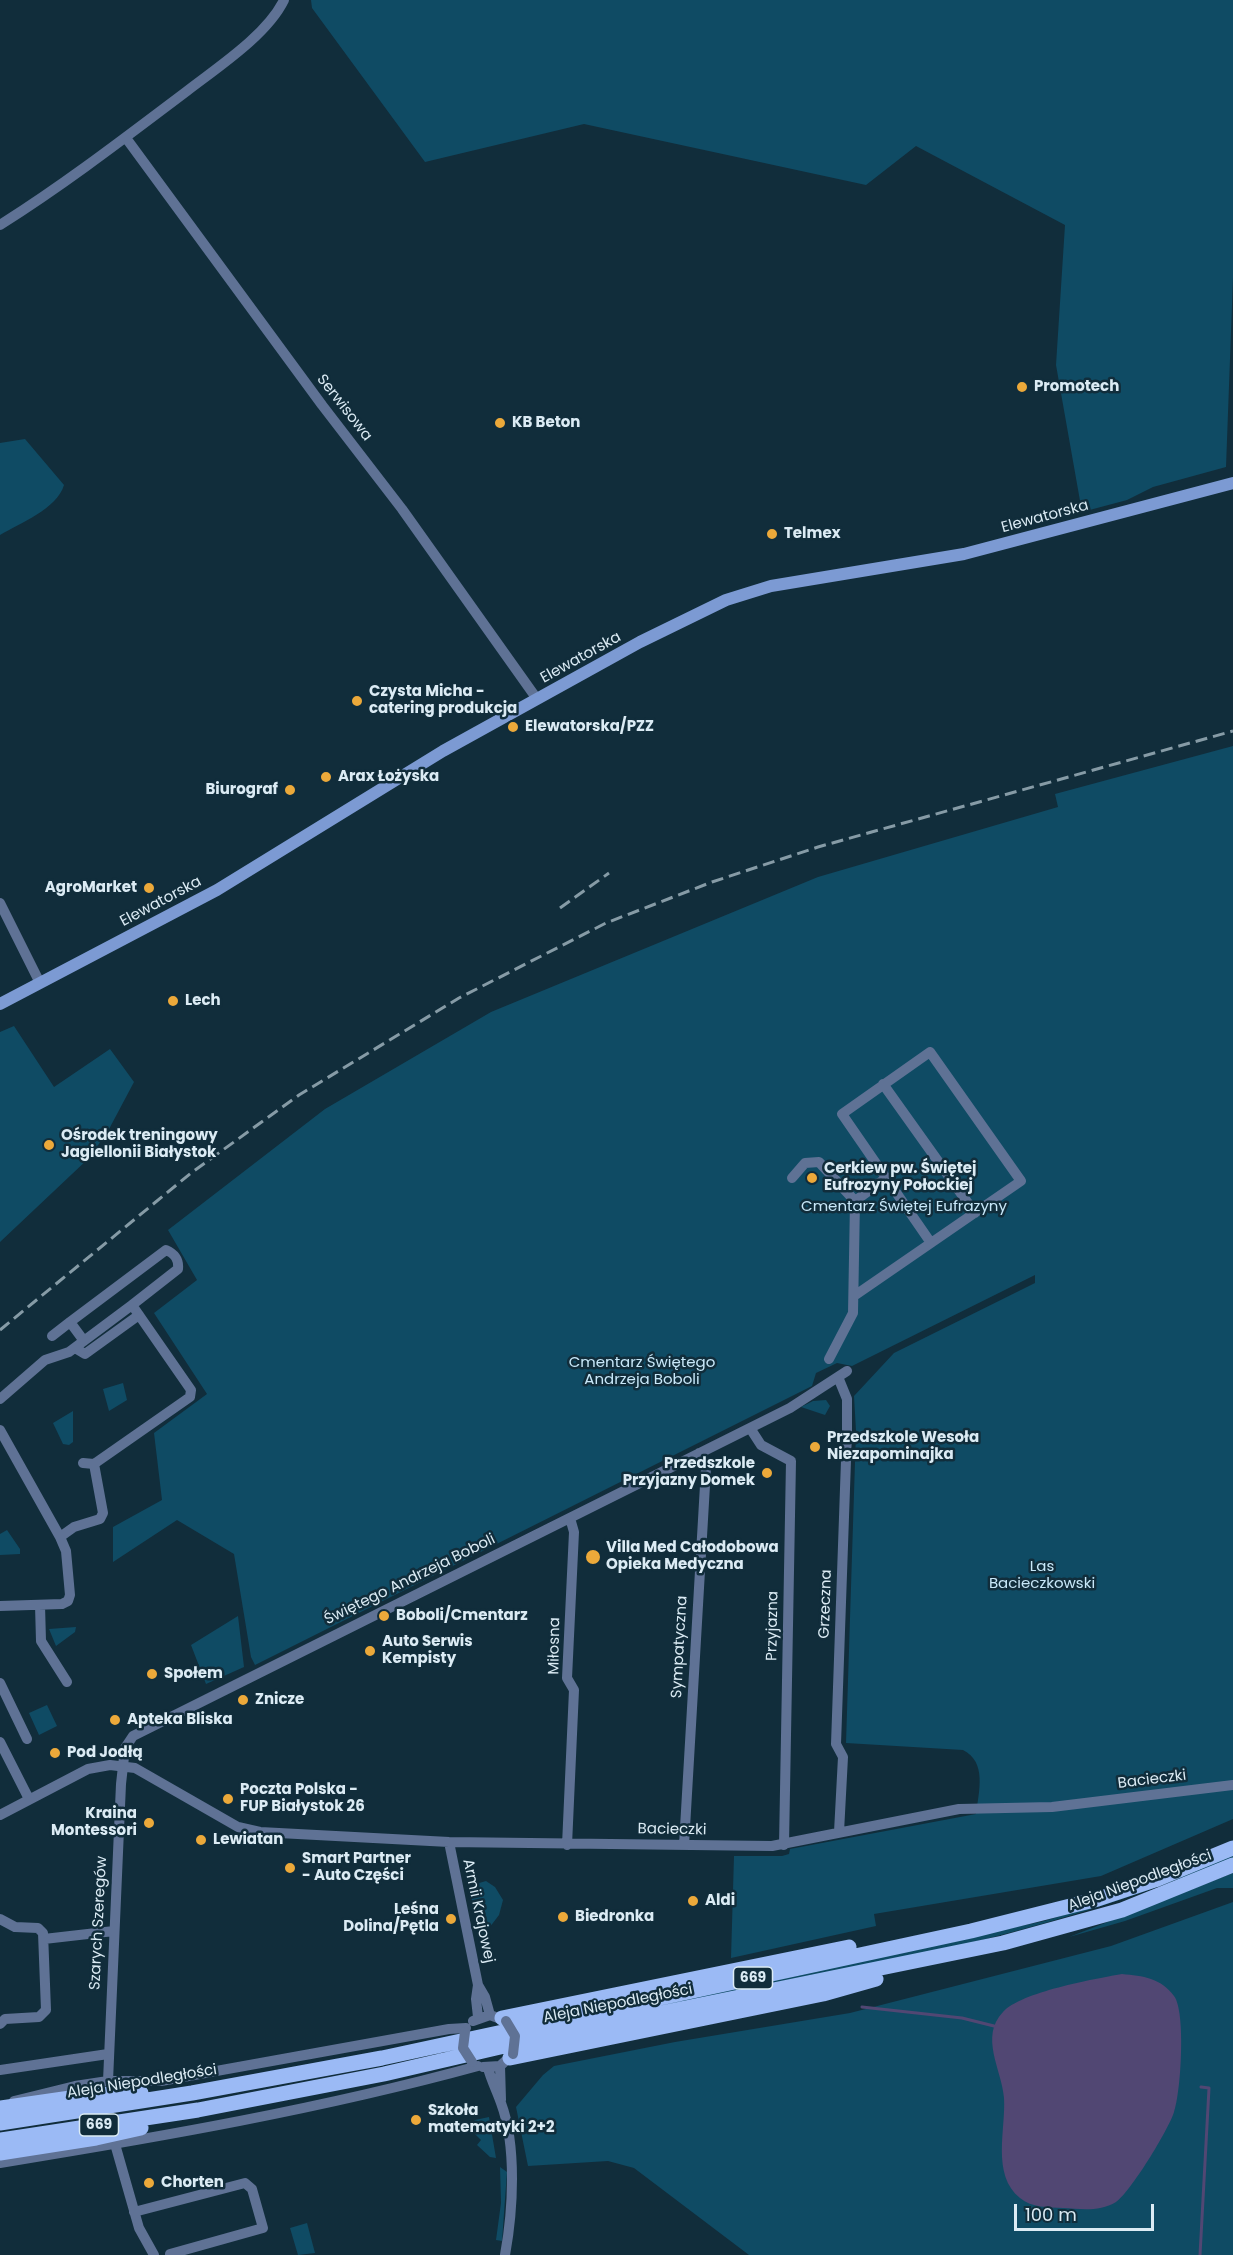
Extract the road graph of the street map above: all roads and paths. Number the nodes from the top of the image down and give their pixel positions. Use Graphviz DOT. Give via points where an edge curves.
graph roads {
  1 [pos="284,0"];
  2 [pos="126,138"];
  3 [pos="0,225"];
  4 [pos="1233,483"];
  5 [pos="537,699"];
  6 [pos="0,903"];
  7 [pos="40,983"];
  8 [pos="0,1004"];
  9 [pos="884,1084"];
  10 [pos="792,1178"];
  11 [pos="886,1178"];
  12 [pos="855,1201"];
  13 [pos="975,1213"];
  14 [pos="931,1243"];
  15 [pos="854,1296"];
  16 [pos="132,1305"];
  17 [pos="139,1315"];
  18 [pos="70,1322"];
  19 [pos="52,1336"];
  20 [pos="79,1345"];
  21 [pos="829,1359"];
  22 [pos="843,1374"];
  23 [pos="0,1399"];
  24 [pos="750,1428"];
  25 [pos="0,1430"];
  26 [pos="699,1453"];
  27 [pos="570,1518"];
  28 [pos="60,1537"];
  29 [pos="40,1605"];
  30 [pos="0,1606"];
  31 [pos="67,1682"];
  32 [pos="0,1683"];
  33 [pos="27,1739"];
  34 [pos="0,1742"];
  35 [pos="122,1766"];
  36 [pos="1233,1785"];
  37 [pos="29,1799"];
  38 [pos="0,1815"];
  39 [pos="839,1832"];
  40 [pos="449,1842"];
  41 [pos="567,1845"];
  42 [pos="684,1845"];
  43 [pos="784,1845"];
  44 [pos="1233,1848"];
  45 [pos="1233,1866"];
  46 [pos="0,1919"];
  47 [pos="114,1931"];
  48 [pos="971,1931"];
  49 [pos="44,1939"];
  50 [pos="976,1949"];
  51 [pos="478,1985"];
  52 [pos="478,2018"];
  53 [pos="499,2018"];
  54 [pos="0,2024"];
  55 [pos="465,2030"];
  56 [pos="108,2054"];
  57 [pos="508,2059"];
  58 [pos="479,2065"];
  59 [pos="0,2070"];
  60 [pos="108,2081"];
  61 [pos="192,2093"];
  62 [pos="501,2104"];
  63 [pos="0,2107"];
  64 [pos="198,2110"];
  65 [pos="0,2123"];
  66 [pos="0,2140"];
  67 [pos="115,2144"];
  68 [pos="0,2153"];
  69 [pos="0,2163"];
  70 [pos="134,2212"];
  71 [pos="170,2254"];
  72 [pos="154,2255"];
  73 [pos="505,2255"];
  1 -- 2 [label="street" via="273,19 225,61"];
  2 -- 3 [label="street"];
  2 -- 5 [label="street, Serwisowa" via="402,509"];
  4 -- 5 [label="street, Elewatorska" via="964,554 763,588 687,617"];
  5 -- 7 [label="street, Elewatorska" via="417,767 217,890"];
  6 -- 7 [label="street"];
  7 -- 8 [label="street, Elewatorska"];
  9 -- 11 [label="street" via="842,1114"];
  9 -- 13 [label="street"];
  9 -- 13 [label="street" via="930,1052 1021,1181"];
  10 -- 12 [label="street" via="805,1163 819,1162"];
  11 -- 12 [label="street"];
  11 -- 14 [label="street"];
  12 -- 15 [label="street"];
  13 -- 14 [label="street"];
  14 -- 15 [label="street"];
  15 -- 21 [label="street" via="853,1313"];
  16 -- 17 [label="street"];
  16 -- 18 [label="street" via="178,1269 179,1262 173,1253 166,1250"];
  16 -- 20 [label="street"];
  17 -- 20 [label="street" via="85,1354"];
  17 -- 28 [label="street" via="191,1390 190,1397 89,1463 103,1513 100,1519 74,1527"];
  18 -- 19 [label="street"];
  18 -- 20 [label="street"];
  20 -- 23 [label="street" via="45,1360"];
  22 -- 24 [label="street, Świętego Andrzeja Boboli" via="810,1398"];
  22 -- 39 [label="street, Grzeczna" via="848,1432 836,1744 843,1757"];
  24 -- 26 [label="street, Świętego Andrzeja Boboli"];
  24 -- 43 [label="street, Przyjazna" via="760,1445 791,1461"];
  25 -- 28 [label="street"];
  26 -- 27 [label="street, Świętego Andrzeja Boboli"];
  26 -- 42 [label="street, Sympatyczna" via="706,1468"];
  27 -- 35 [label="street, Świętego Andrzeja Boboli" via="140,1732 128,1742"];
  27 -- 41 [label="street, Miłosna" via="574,1532 567,1678 574,1690"];
  28 -- 29 [label="street" via="66,1551 68,1601"];
  29 -- 30 [label="street"];
  29 -- 31 [label="street" via="41,1641"];
  32 -- 33 [label="street"];
  34 -- 37 [label="street"];
  35 -- 37 [label="street" via="88,1769"];
  35 -- 40 [label="street, Bacieczki" via="146,1773 249,1830"];
  35 -- 47 [label="street, Szarych Szeregów"];
  36 -- 39 [label="street, Bacieczki" via="1052,1807 959,1809"];
  37 -- 38 [label="street"];
  39 -- 43 [label="street, Bacieczki"];
  40 -- 41 [label="street, Bacieczki"];
  40 -- 51 [label="street, Armii Krajowej"];
  41 -- 42 [label="street, Bacieczki"];
  42 -- 43 [label="street, Bacieczki"];
  44 -- 48 [label="main road, Aleja Niepodległości / 669" via="1098,1899"];
  45 -- 50 [label="main road, Aleja Niepodległości / 669" via="1122,1910"];
  46 -- 49 [label="street" via="15,1927 38,1928"];
  47 -- 49 [label="street"];
  47 -- 56 [label="street, Szarych Szeregów"];
  48 -- 53 [label="main road" via="811,1954"];
  48 -- 61 [label="main road, Aleja Niepodległości / 669" via="393,2055"];
  49 -- 54 [label="street" via="46,2010 43,2015 5,2019"];
  50 -- 57 [label="main road" via="823,1994"];
  50 -- 64 [label="main road, Aleja Niepodległości / 669"];
  51 -- 52 [label="street, Armii Krajowej"];
  51 -- 53 [label="street, Armii Krajowej"];
  52 -- 53 [label="street"];
  52 -- 55 [label="street"];
  53 -- 57 [label="street, bridge" via="515,2036"];
  55 -- 58 [label="street, bridge" via="463,2048"];
  55 -- 60 [label="street" via="449,2029 161,2080"];
  56 -- 59 [label="street"];
  56 -- 60 [label="street, Szarych Szeregów"];
  57 -- 58 [label="street"];
  57 -- 62 [label="street"];
  58 -- 62 [label="street"];
  58 -- 67 [label="street" via="386,2090"];
  60 -- 63 [label="street" via="43,2092"];
  61 -- 63 [label="main road" via="110,2093"];
  61 -- 65 [label="main road, Aleja Niepodległości / 669"];
  62 -- 73 [label="street" via="509,2151 511,2210"];
  64 -- 66 [label="main road, Aleja Niepodległości / 669"];
  64 -- 68 [label="main road" via="96,2138"];
  67 -- 69 [label="street"];
  67 -- 70 [label="street"];
  70 -- 71 [label="street" via="245,2183 252,2189 263,2228"];
  70 -- 72 [label="street"];
}
